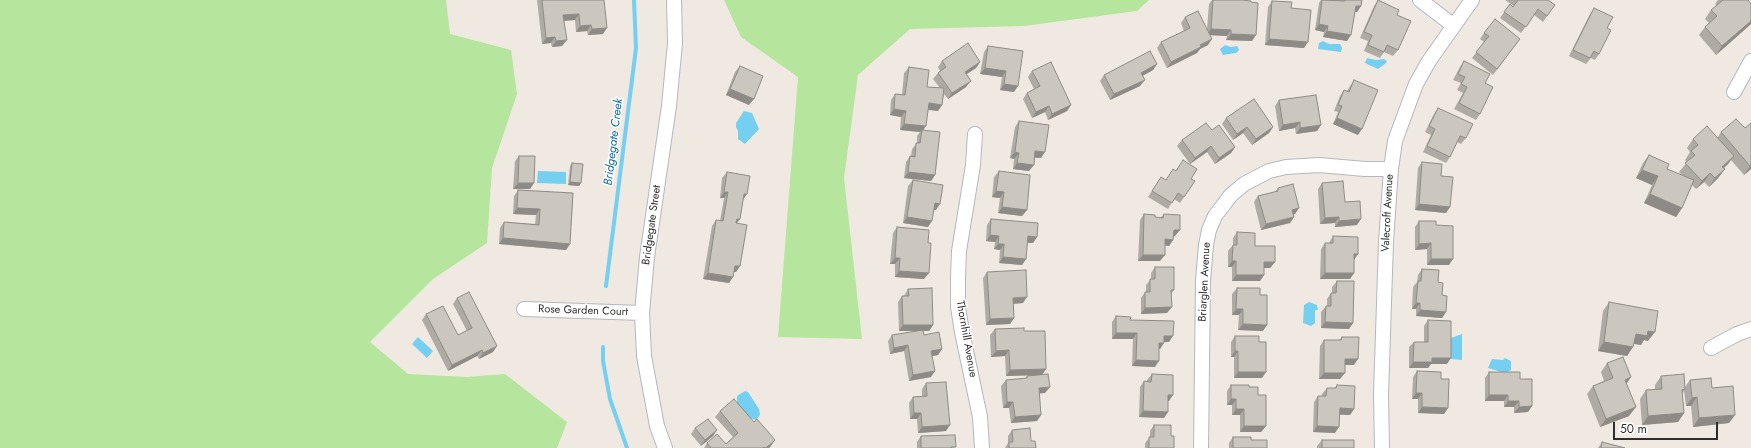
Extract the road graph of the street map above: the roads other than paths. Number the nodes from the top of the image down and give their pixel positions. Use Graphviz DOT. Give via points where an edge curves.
graph roads {
  1 [pos="674,0"];
  2 [pos="1420,0"];
  3 [pos="1472,0"];
  4 [pos="1454,26"];
  5 [pos="1751,61"];
  6 [pos="1734,92"];
  7 [pos="976,134"];
  8 [pos="1390,169"];
  9 [pos="524,309"];
  10 [pos="642,313"];
  11 [pos="1751,329"];
  12 [pos="1711,348"];
  13 [pos="665,448"];
  14 [pos="982,448"];
  15 [pos="1201,448"];
  16 [pos="1382,448"];
  1 -- 10 [label="street, Bridgegate Street" via="675,44 669,106 647,257"];
  2 -- 4 [label="street"];
  3 -- 4 [label="street, Valecroft Avenue"];
  4 -- 8 [label="street, Valecroft Avenue" via="1416,84 1395,141"];
  5 -- 6 [label="street"];
  7 -- 14 [label="street, Thornhill Avenue" via="959,251 958,307 980,418"];
  8 -- 15 [label="street, Briarglen Avenue" via="1365,170 1320,165 1269,171 1244,184 1215,216 1206,245"];
  8 -- 16 [label="street, Valecroft Avenue" via="1381,394"];
  9 -- 10 [label="street, Rose Garden Court"];
  10 -- 13 [label="street, Bridgegate Street" via="644,356 657,426"];
  11 -- 12 [label="street"];
}
